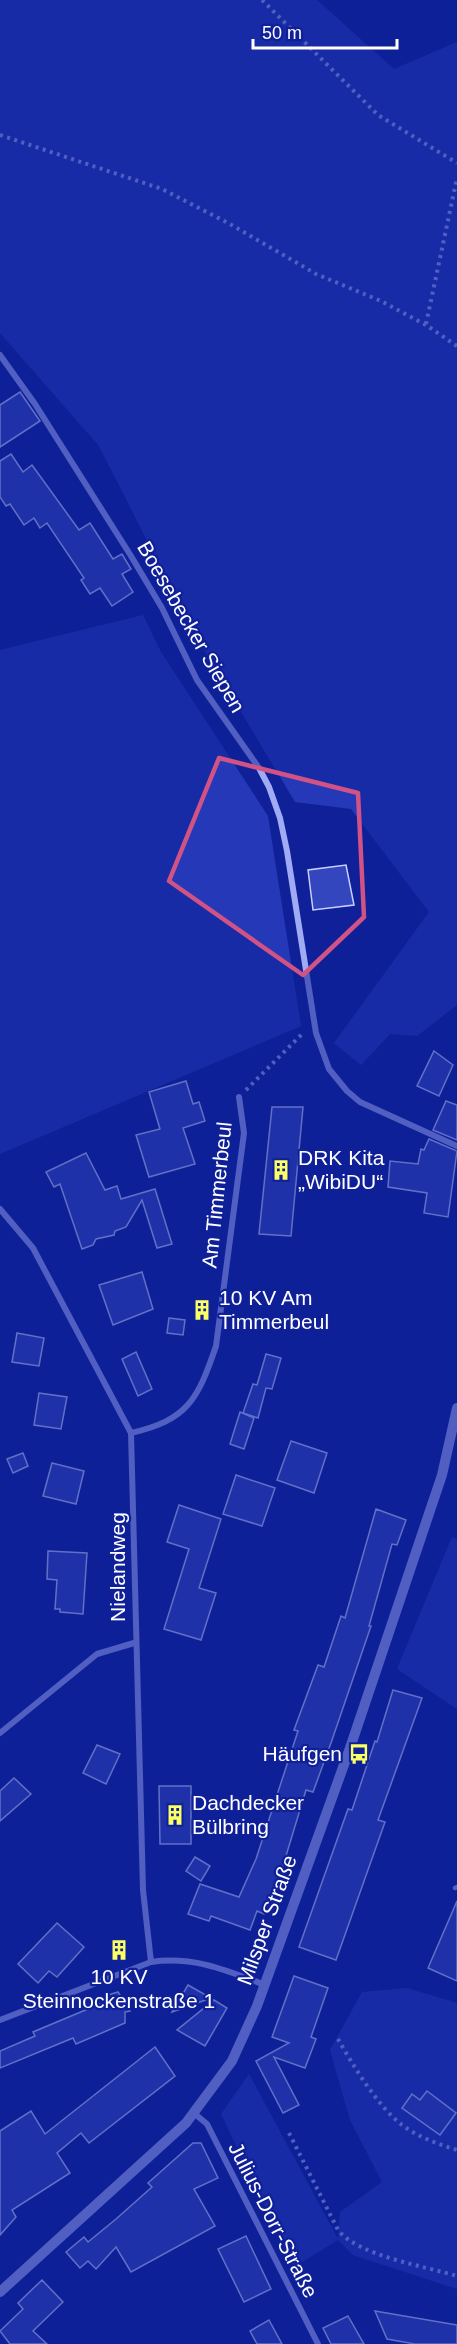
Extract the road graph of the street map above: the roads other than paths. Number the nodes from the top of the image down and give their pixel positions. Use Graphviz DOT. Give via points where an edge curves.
graph roads {
  1 [pos="0,355"];
  2 [pos="239,1097"];
  3 [pos="457,1146"];
  4 [pos="0,1209"];
  5 [pos="457,1408"];
  6 [pos="131,1433"];
  7 [pos="134,1643"];
  8 [pos="0,1733"];
  9 [pos="150,1962"];
  10 [pos="265,1985"];
  11 [pos="0,2020"];
  12 [pos="195,2114"];
  13 [pos="0,2292"];
  14 [pos="318,2344"];
  1 -- 3 [label="street, Boesebecker Siepen" via="36,404 131,556 197,680 269,787 287,851 314,1023 329,1069 360,1102"];
  2 -- 6 [label="street, Am Timmerbeul" via="244,1133 216,1346 206,1376 175,1419"];
  4 -- 6 [label="street, Nielandweg" via="33,1248"];
  5 -- 10 [label="street, Milsper Straße" via="442,1475"];
  6 -- 7 [label="street, Nielandweg"];
  7 -- 8 [label="street" via="97,1654"];
  7 -- 9 [label="street, Nielandweg" via="142,1890"];
  9 -- 10 [label="street" via="176,1959 207,1964"];
  9 -- 11 [label="street"];
  10 -- 12 [label="street, Milsper Straße" via="232,2061"];
  12 -- 13 [label="street, Milsper Straße"];
  12 -- 14 [label="street, Julius-Dorr-Straße" via="207,2124"];
}
